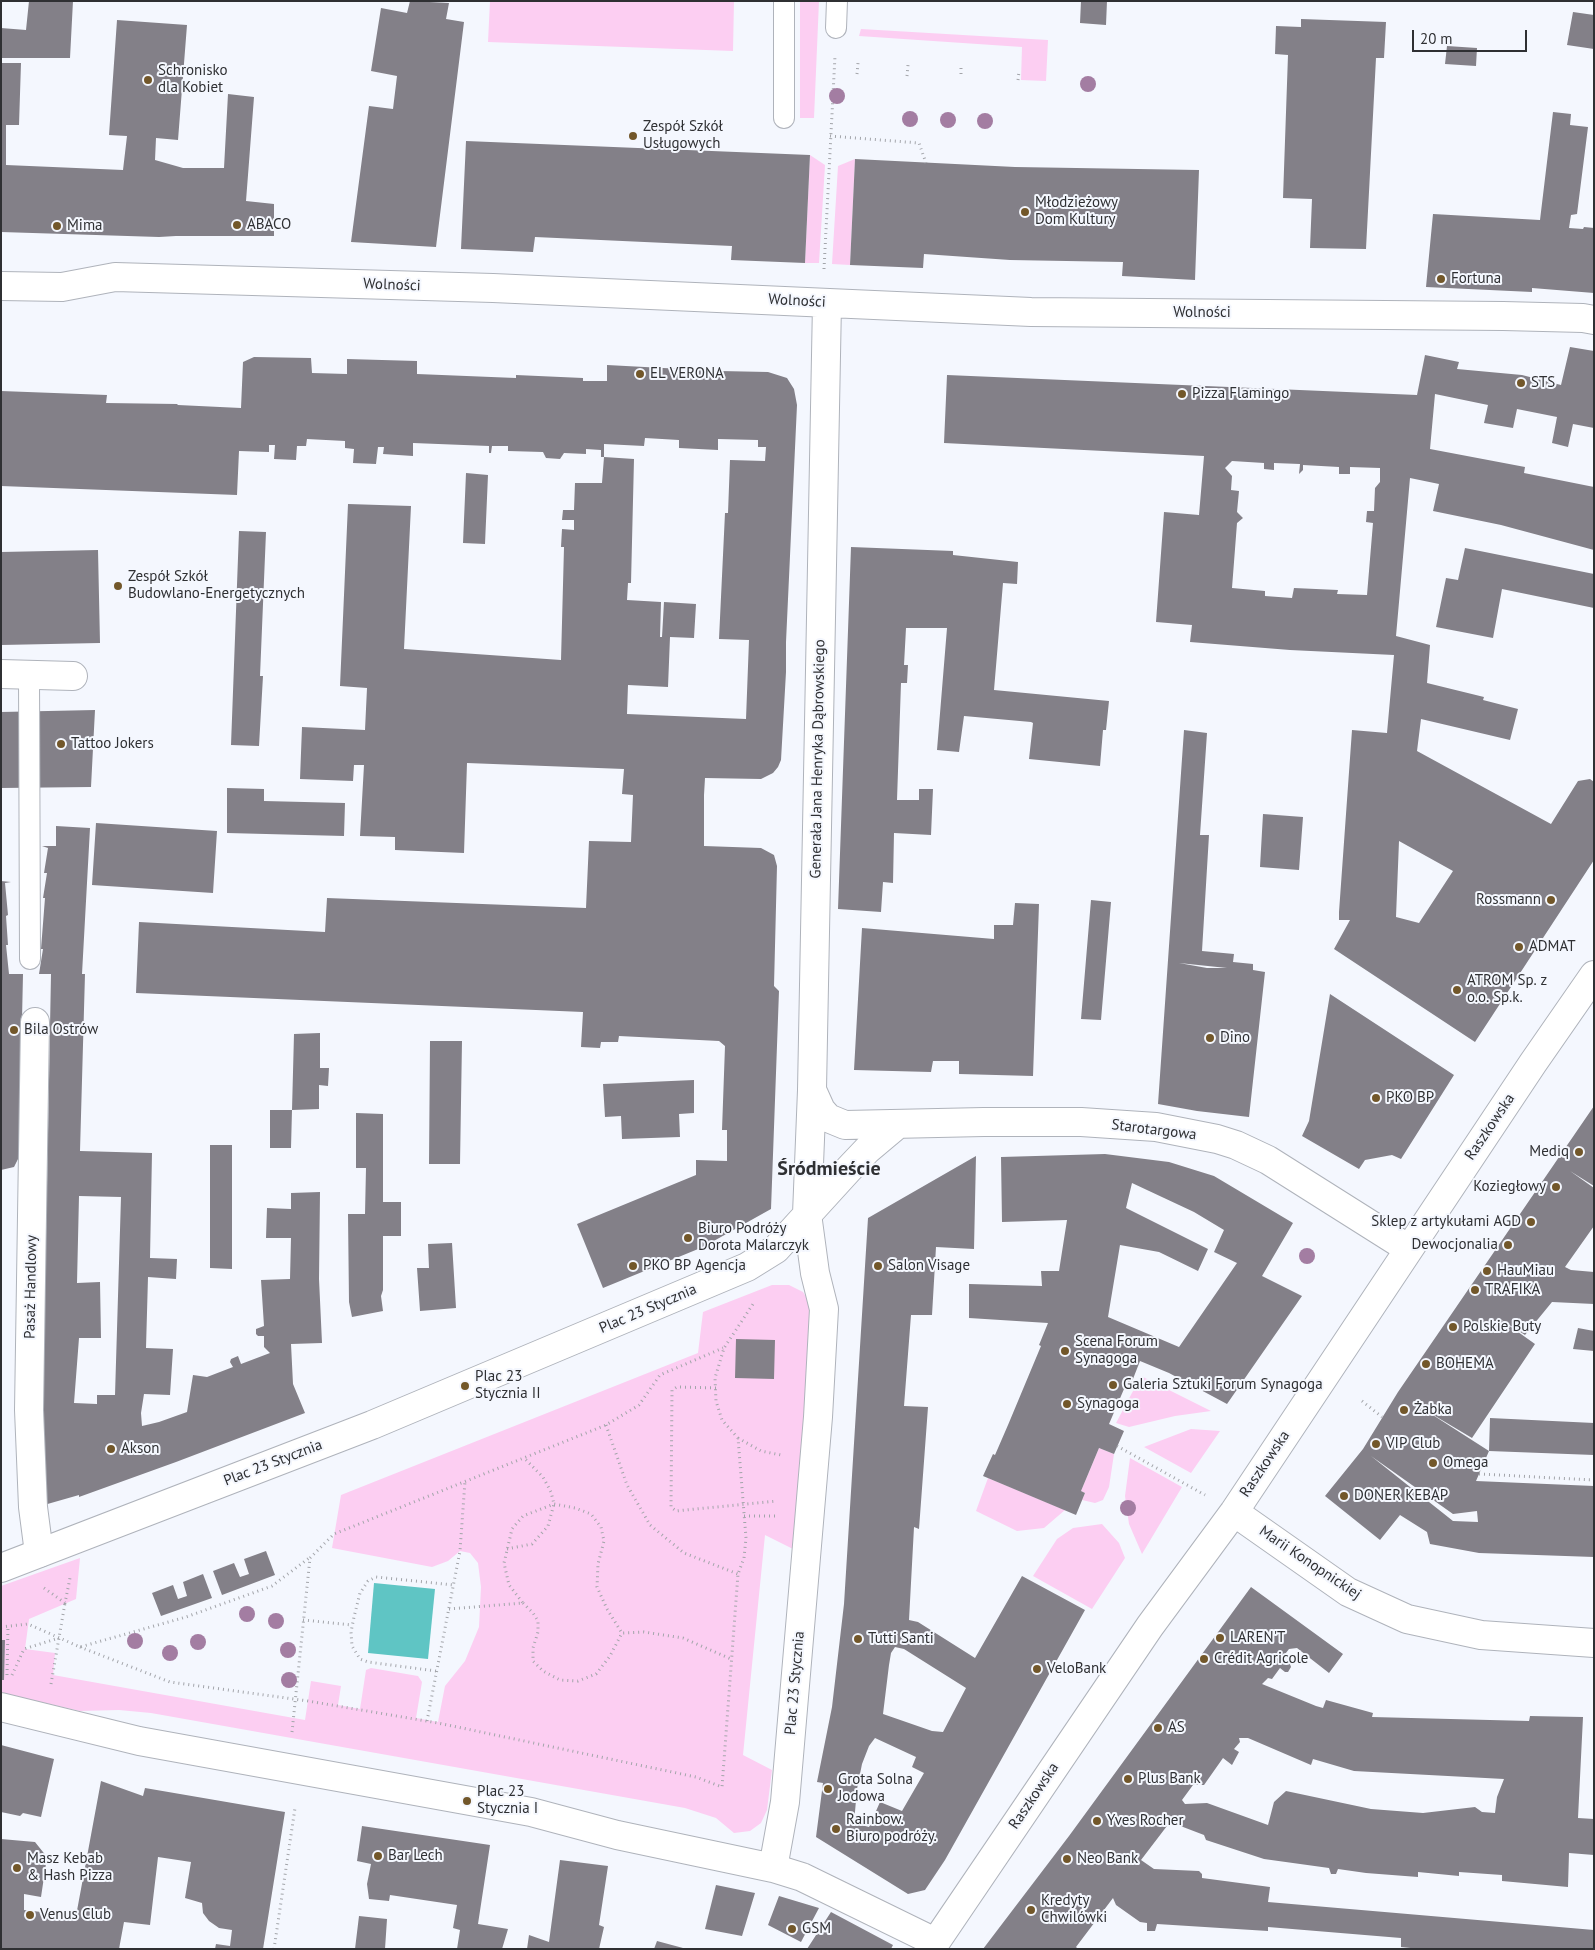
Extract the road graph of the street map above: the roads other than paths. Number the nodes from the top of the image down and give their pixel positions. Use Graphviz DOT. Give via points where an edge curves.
graph roads {
  1 [pos="784,1"];
  2 [pos="837,1"];
  3 [pos="836,28"];
  4 [pos="784,118"];
  5 [pos="1,286"];
  6 [pos="827,303"];
  7 [pos="1594,320"];
  8 [pos="1,674"];
  9 [pos="29,674"];
  10 [pos="73,676"];
  11 [pos="30,959"];
  12 [pos="1594,975"];
  13 [pos="36,1022"];
  14 [pos="812,1090"];
  15 [pos="898,1124"];
  16 [pos="807,1214"];
  17 [pos="1409,1249"];
  18 [pos="1234,1512"];
  19 [pos="39,1553"];
  20 [pos="1,1568"];
  21 [pos="1594,1643"];
  22 [pos="1,1707"];
  23 [pos="773,1868"];
  24 [pos="933,1946"];
  1 -- 4 [label="lane"];
  2 -- 3 [label="lane"];
  5 -- 6 [label="street, Wolności" via="62,287 115,277 493,288"];
  6 -- 7 [label="street, Wolności" via="1031,312 1502,316"];
  6 -- 14 [label="street, Generała Jana Henryka Dąbrowskiego"];
  8 -- 9 [label="street"];
  9 -- 10 [label="street"];
  9 -- 11 [label="lane"];
  12 -- 17 [label="street, Raszkowska"];
  13 -- 19 [label="street, Pasaż Handlowy" via="30,1410 33,1507"];
  14 -- 15 [label="street, Starotargowa" via="821,1110 835,1122 856,1126"];
  14 -- 16 [label="street, Generała Jana Henryka Dąbrowskiego"];
  15 -- 16 [label="street" via="867,1150"];
  15 -- 17 [label="street, Starotargowa" via="1081,1122 1189,1132 1236,1145 1268,1160"];
  16 -- 19 [label="street, Plac 23 Stycznia" via="776,1248 747,1267 372,1425"];
  16 -- 23 [label="street, Plac 23 Stycznia" via="815,1273 824,1309 818,1417 785,1802"];
  17 -- 18 [label="street, Raszkowska"];
  18 -- 21 [label="street, Marii Konopnickiej" via="1348,1592 1407,1619 1481,1634"];
  18 -- 24 [label="street, Raszkowska" via="1150,1626"];
  19 -- 20 [label="street, Plac 23 Stycznia"];
  22 -- 23 [label="street" via="139,1741 531,1812 617,1835"];
  23 -- 24 [label="street" via="802,1877"];
}
